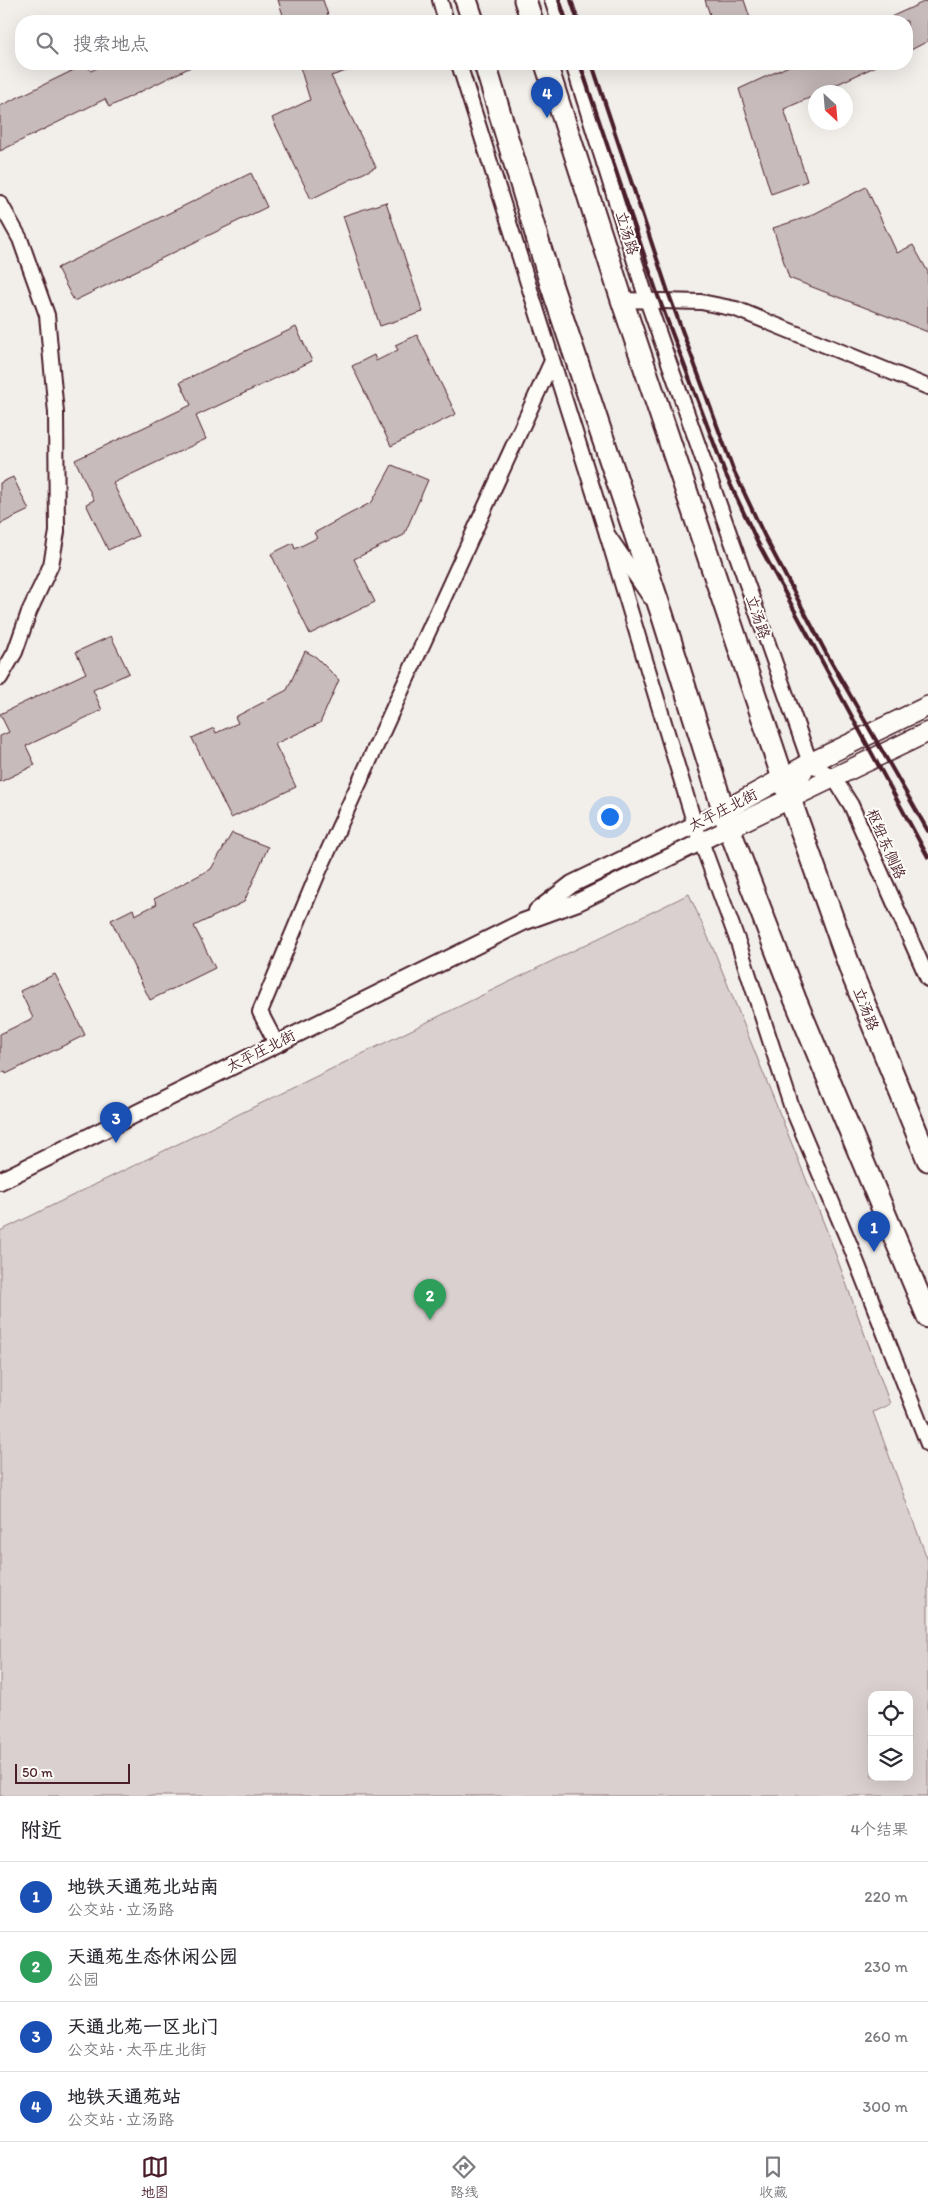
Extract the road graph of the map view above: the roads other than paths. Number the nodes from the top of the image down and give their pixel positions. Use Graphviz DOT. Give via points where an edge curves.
graph roads {
  1 [pos="440,0"];
  2 [pos="466,0"];
  3 [pos="525,0"];
  4 [pos="552,0"];
  5 [pos="444,15"];
  6 [pos="470,15"];
  7 [pos="530,15"];
  8 [pos="557,15"];
  9 [pos="461,70"];
  10 [pos="487,70"];
  11 [pos="548,70"];
  12 [pos="575,70"];
  13 [pos="0,203"];
  14 [pos="622,300"];
  15 [pos="647,300"];
  16 [pos="552,361"];
  17 [pos="928,387"];
  18 [pos="607,534"];
  19 [pos="662,614"];
  20 [pos="0,678"];
  21 [pos="928,706"];
  22 [pos="928,732"];
  23 [pos="810,763"];
  24 [pos="783,778"];
  25 [pos="834,778"];
  26 [pos="790,799"];
  27 [pos="726,820"];
  28 [pos="695,825"];
  29 [pos="701,842"];
  30 [pos="523,922"];
  31 [pos="928,980"];
  32 [pos="276,1043"];
  33 [pos="928,1160"];
  34 [pos="0,1181"];
  35 [pos="928,1317"];
  36 [pos="928,1444"];
  1 -- 5 [label="street"];
  2 -- 6 [label="main road"];
  3 -- 7 [label="main road"];
  4 -- 8 [label="street"];
  9 -- 16 [label="street"];
  10 -- 19 [label="main road" via="551,284"];
  11 -- 14 [label="main road, 立汤路"];
  12 -- 15 [label="street, 立汤路"];
  13 -- 20 [label="street" via="20,239 46,315 56,413 57,522 51,566 29,612 15,652"];
  14 -- 15 [label="street"];
  14 -- 24 [label="main road, 立汤路"];
  15 -- 17 [label="street" via="701,302 736,309"];
  15 -- 23 [label="street, 立汤路"];
  16 -- 18 [label="street"];
  16 -- 32 [label="street" via="318,873 260,1012"];
  18 -- 19 [label="street"];
  18 -- 28 [label="street"];
  19 -- 27 [label="main road"];
  21 -- 23 [label="main road, 太平庄北街"];
  22 -- 25 [label="main road, 太平庄北街"];
  23 -- 24 [label="main road, 太平庄北街"];
  23 -- 25 [label="street, 枢纽东侧路"];
  23 -- 26 [label="street"];
  24 -- 26 [label="main road, 立汤路"];
  24 -- 27 [label="main road, 太平庄北街"];
  25 -- 26 [label="main road, 太平庄北街"];
  25 -- 31 [label="street, 枢纽东侧路" via="859,822"];
  26 -- 27 [label="main road, 太平庄北街"];
  26 -- 33 [label="main road, 立汤路" via="856,985"];
  27 -- 28 [label="street, 太平庄北街"];
  27 -- 29 [label="street, 太平庄北街"];
  27 -- 35 [label="main road" via="795,999"];
  28 -- 29 [label="street"];
  28 -- 30 [label="street, 太平庄北街" via="572,884"];
  29 -- 30 [label="street, 太平庄北街" via="578,902"];
  29 -- 36 [label="street" via="738,942 791,1105"];
  30 -- 32 [label="street, 太平庄北街"];
  32 -- 34 [label="street, 太平庄北街"];
}
